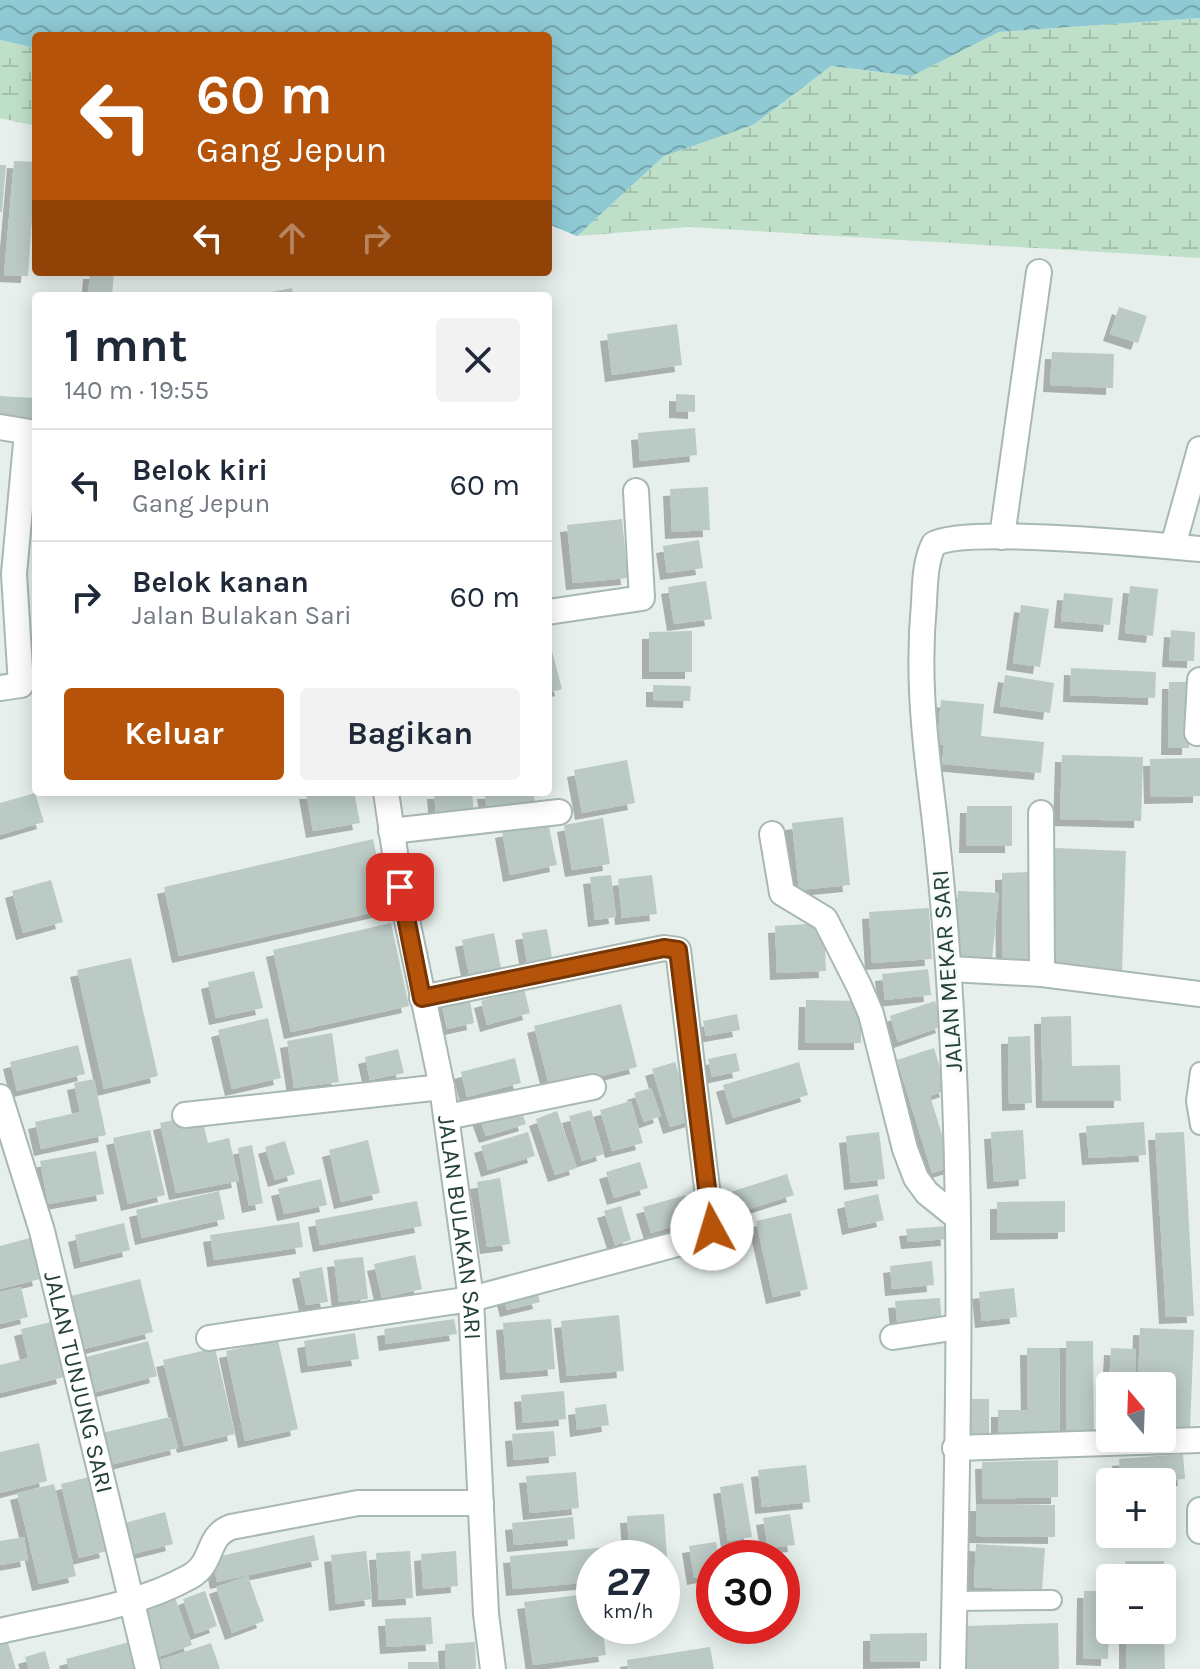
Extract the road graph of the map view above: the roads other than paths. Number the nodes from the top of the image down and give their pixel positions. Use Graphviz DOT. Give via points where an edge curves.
graph roads {
  1 [pos="1039,272"];
  2 [pos="0,427"];
  3 [pos="32,432"];
  4 [pos="1200,449"];
  5 [pos="636,491"];
  6 [pos="1002,537"];
  7 [pos="1173,546"];
  8 [pos="1200,549"];
  9 [pos="552,611"];
  10 [pos="1200,680"];
  11 [pos="0,688"];
  12 [pos="1197,733"];
  13 [pos="387,796"];
  14 [pos="559,812"];
  15 [pos="1041,813"];
  16 [pos="391,831"];
  17 [pos="772,834"];
  18 [pos="950,969"];
  19 [pos="1042,974"];
  20 [pos="1200,994"];
  21 [pos="422,998"];
  22 [pos="1200,1072"];
  23 [pos="442,1087"];
  24 [pos="593,1087"];
  25 [pos="3,1112"];
  26 [pos="185,1115"];
  27 [pos="447,1117"];
  28 [pos="1200,1125"];
  29 [pos="958,1218"];
  30 [pos="471,1299"];
  31 [pos="958,1327"];
  32 [pos="893,1337"];
  33 [pos="209,1338"];
  34 [pos="1200,1440"];
  35 [pos="955,1448"];
  36 [pos="481,1503"];
  37 [pos="1200,1510"];
  38 [pos="1200,1531"];
  39 [pos="130,1600"];
  40 [pos="1052,1600"];
  41 [pos="954,1601"];
  42 [pos="0,1631"];
  43 [pos="148,1669"];
  44 [pos="493,1669"];
  45 [pos="953,1669"];
  1 -- 6 [label="street"];
  2 -- 3 [label="street"];
  3 -- 11 [label="street" via="14,574 21,685"];
  4 -- 7 [label="street"];
  5 -- 9 [label="street" via="642,598"];
  6 -- 7 [label="street, JALAN MEKAR SARI"];
  6 -- 18 [label="street, JALAN MEKAR SARI" via="947,538 934,544 924,594 920,686"];
  7 -- 8 [label="street, JALAN MEKAR SARI"];
  10 -- 12 [label="street"];
  13 -- 16 [label="street, JALAN BULAKAN SARI"];
  14 -- 16 [label="street"];
  15 -- 19 [label="street"];
  16 -- 21 [label="street, JALAN BULAKAN SARI"];
  17 -- 29 [label="street" via="782,893 825,919 866,1001 916,1178"];
  18 -- 19 [label="street"];
  18 -- 29 [label="street, JALAN MEKAR SARI"];
  19 -- 20 [label="street"];
  21 -- 23 [label="street, JALAN BULAKAN SARI"];
  21 -- 30 [label="street" via="664,948 678,950 713,1221 709,1233"];
  22 -- 28 [label="lane"];
  23 -- 26 [label="street"];
  23 -- 27 [label="street, JALAN BULAKAN SARI"];
  24 -- 27 [label="street"];
  25 -- 39 [label="street, JALAN TUNJUNG SARI" via="42,1231"];
  27 -- 30 [label="street, JALAN BULAKAN SARI"];
  29 -- 31 [label="street, JALAN MEKAR SARI"];
  30 -- 33 [label="street"];
  30 -- 36 [label="street, JALAN BULAKAN SARI"];
  31 -- 32 [label="street"];
  31 -- 35 [label="street, JALAN MEKAR SARI"];
  34 -- 35 [label="street"];
  35 -- 41 [label="street, JALAN MEKAR SARI"];
  36 -- 39 [label="street" via="358,1503 231,1527 219,1531 201,1571"];
  36 -- 44 [label="street, JALAN BULAKAN SARI"];
  37 -- 38 [label="street"];
  39 -- 42 [label="street"];
  39 -- 43 [label="street, JALAN TUNJUNG SARI"];
  40 -- 41 [label="lane"];
  41 -- 45 [label="street, JALAN MEKAR SARI"];
}
